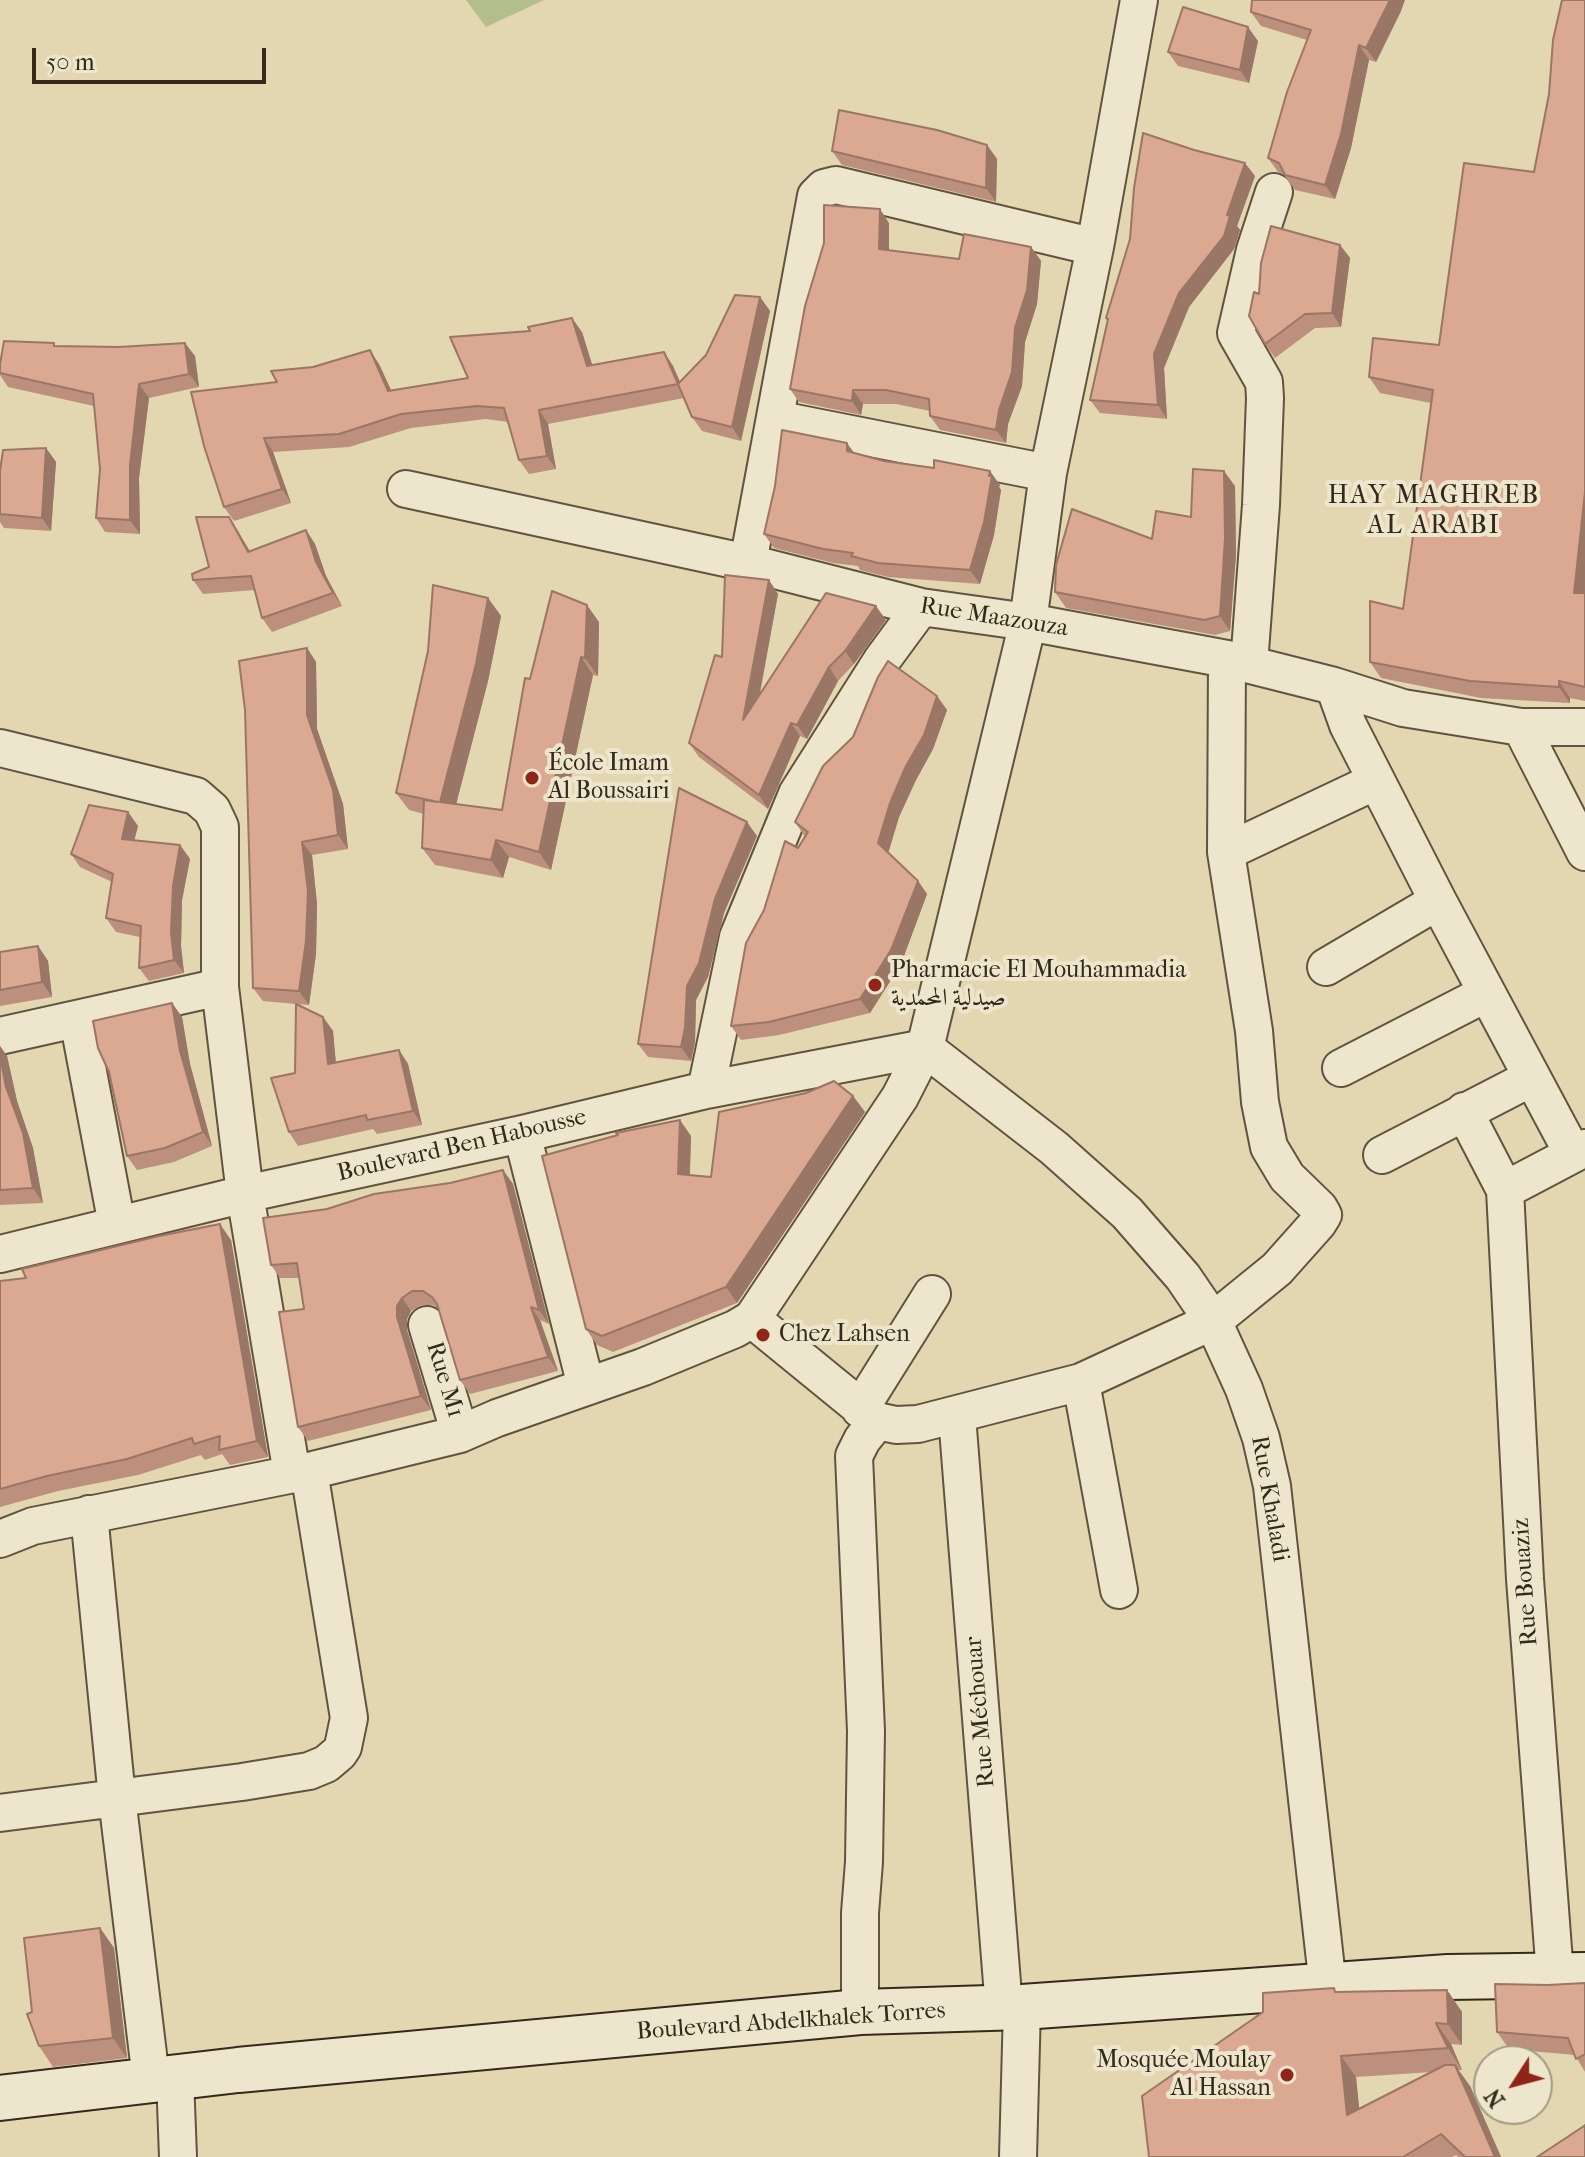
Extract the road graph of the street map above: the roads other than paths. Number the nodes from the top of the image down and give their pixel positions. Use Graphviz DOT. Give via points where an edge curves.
graph roads {
  1 [pos="1139,0"];
  2 [pos="1274,192"];
  3 [pos="1095,247"];
  4 [pos="775,419"];
  5 [pos="1048,473"];
  6 [pos="406,489"];
  7 [pos="748,563"];
  8 [pos="921,607"];
  9 [pos="1028,622"];
  10 [pos="1238,662"];
  11 [pos="1334,686"];
  12 [pos="1584,722"];
  13 [pos="1521,727"];
  14 [pos="0,748"];
  15 [pos="1376,781"];
  16 [pos="1226,852"];
  17 [pos="1585,852"];
  18 [pos="1438,901"];
  19 [pos="1326,967"];
  20 [pos="220,987"];
  21 [pos="1487,993"];
  22 [pos="78,1019"];
  23 [pos="0,1036"];
  24 [pos="925,1048"];
  25 [pos="1341,1068"];
  26 [pos="1531,1078"];
  27 [pos="706,1090"];
  28 [pos="1464,1111"];
  29 [pos="522,1134"];
  30 [pos="1579,1151"];
  31 [pos="1382,1155"];
  32 [pos="1505,1190"];
  33 [pos="245,1194"];
  34 [pos="117,1225"];
  35 [pos="0,1254"];
  36 [pos="932,1294"];
  37 [pos="752,1319"];
  38 [pos="1213,1321"];
  39 [pos="427,1325"];
  40 [pos="1081,1382"];
  41 [pos="586,1386"];
  42 [pos="868,1415"];
  43 [pos="957,1416"];
  44 [pos="460,1434"];
  45 [pos="300,1473"];
  46 [pos="89,1514"];
  47 [pos="0,1539"];
  48 [pos="1119,1590"];
  49 [pos="117,1798"];
  50 [pos="0,1813"];
  51 [pos="1570,1975"];
  52 [pos="1328,1987"];
  53 [pos="1013,2007"];
  54 [pos="860,2012"];
  55 [pos="163,2078"];
  56 [pos="0,2098"];
  57 [pos="178,2157"];
  58 [pos="1018,2157"];
  1 -- 3 [label="street"];
  2 -- 10 [label="street" via="1236,333 1264,382 1265,398 1261,505"];
  3 -- 4 [label="street" via="836,185 824,188 816,196"];
  3 -- 5 [label="street"];
  4 -- 5 [label="street"];
  4 -- 7 [label="street"];
  5 -- 9 [label="street"];
  6 -- 7 [label="street, Rue Maazouza"];
  7 -- 8 [label="street, Rue Maazouza"];
  8 -- 9 [label="street, Rue Maazouza"];
  8 -- 27 [label="street" via="797,794 738,937"];
  9 -- 10 [label="street, Rue Maazouza"];
  9 -- 24 [label="street"];
  10 -- 11 [label="street, Rue Maazouza"];
  10 -- 16 [label="street"];
  11 -- 13 [label="street, Rue Maazouza" via="1403,708"];
  11 -- 15 [label="street"];
  12 -- 13 [label="street, Rue Maazouza"];
  13 -- 17 [label="street"];
  14 -- 20 [label="street" via="196,796 212,810 220,827"];
  15 -- 16 [label="street"];
  15 -- 18 [label="street"];
  16 -- 38 [label="street" via="1269,1147 1287,1177 1323,1215 1277,1269"];
  18 -- 19 [label="street"];
  18 -- 21 [label="street"];
  20 -- 22 [label="street"];
  20 -- 33 [label="street"];
  21 -- 25 [label="street"];
  21 -- 26 [label="street"];
  22 -- 23 [label="street"];
  22 -- 34 [label="street"];
  24 -- 27 [label="street, Boulevard Ben Habousse"];
  24 -- 37 [label="street" via="900,1097"];
  24 -- 38 [label="street, Rue Khaladi" via="1054,1148 1127,1213"];
  26 -- 28 [label="street"];
  26 -- 30 [label="street"];
  27 -- 29 [label="street, Boulevard Ben Habousse"];
  28 -- 31 [label="street"];
  28 -- 32 [label="street"];
  29 -- 33 [label="street, Boulevard Ben Habousse"];
  29 -- 41 [label="street"];
  30 -- 32 [label="street"];
  32 -- 51 [label="street, Rue Bouaziz" via="1525,1579"];
  33 -- 34 [label="street, Boulevard Ben Habousse"];
  33 -- 45 [label="street"];
  34 -- 35 [label="street, Boulevard Ben Habousse"];
  36 -- 42 [label="street"];
  37 -- 41 [label="street"];
  37 -- 42 [label="street"];
  38 -- 40 [label="street"];
  38 -- 52 [label="street, Rue Khaladi" via="1244,1389 1272,1486"];
  39 -- 44 [label="street, Rue M1"];
  40 -- 43 [label="street"];
  40 -- 48 [label="street"];
  41 -- 44 [label="street"];
  42 -- 43 [label="street" via="896,1425"];
  42 -- 54 [label="street" via="854,1456 866,1731"];
  43 -- 53 [label="street, Rue Méchouar"];
  44 -- 45 [label="street"];
  45 -- 46 [label="street"];
  45 -- 49 [label="street" via="349,1718 343,1747 326,1764 309,1771"];
  46 -- 47 [label="street"];
  46 -- 49 [label="street"];
  49 -- 50 [label="street"];
  49 -- 55 [label="street"];
  51 -- 52 [label="main road, Boulevard Abdelkhalek Torres" via="1448,1977"];
  52 -- 53 [label="main road, Boulevard Abdelkhalek Torres"];
  53 -- 54 [label="main road, Boulevard Abdelkhalek Torres"];
  53 -- 58 [label="street, Rue Méchouar"];
  54 -- 55 [label="main road, Boulevard Abdelkhalek Torres"];
  55 -- 56 [label="main road, Boulevard Abdelkhalek Torres"];
  55 -- 57 [label="street"];
}
